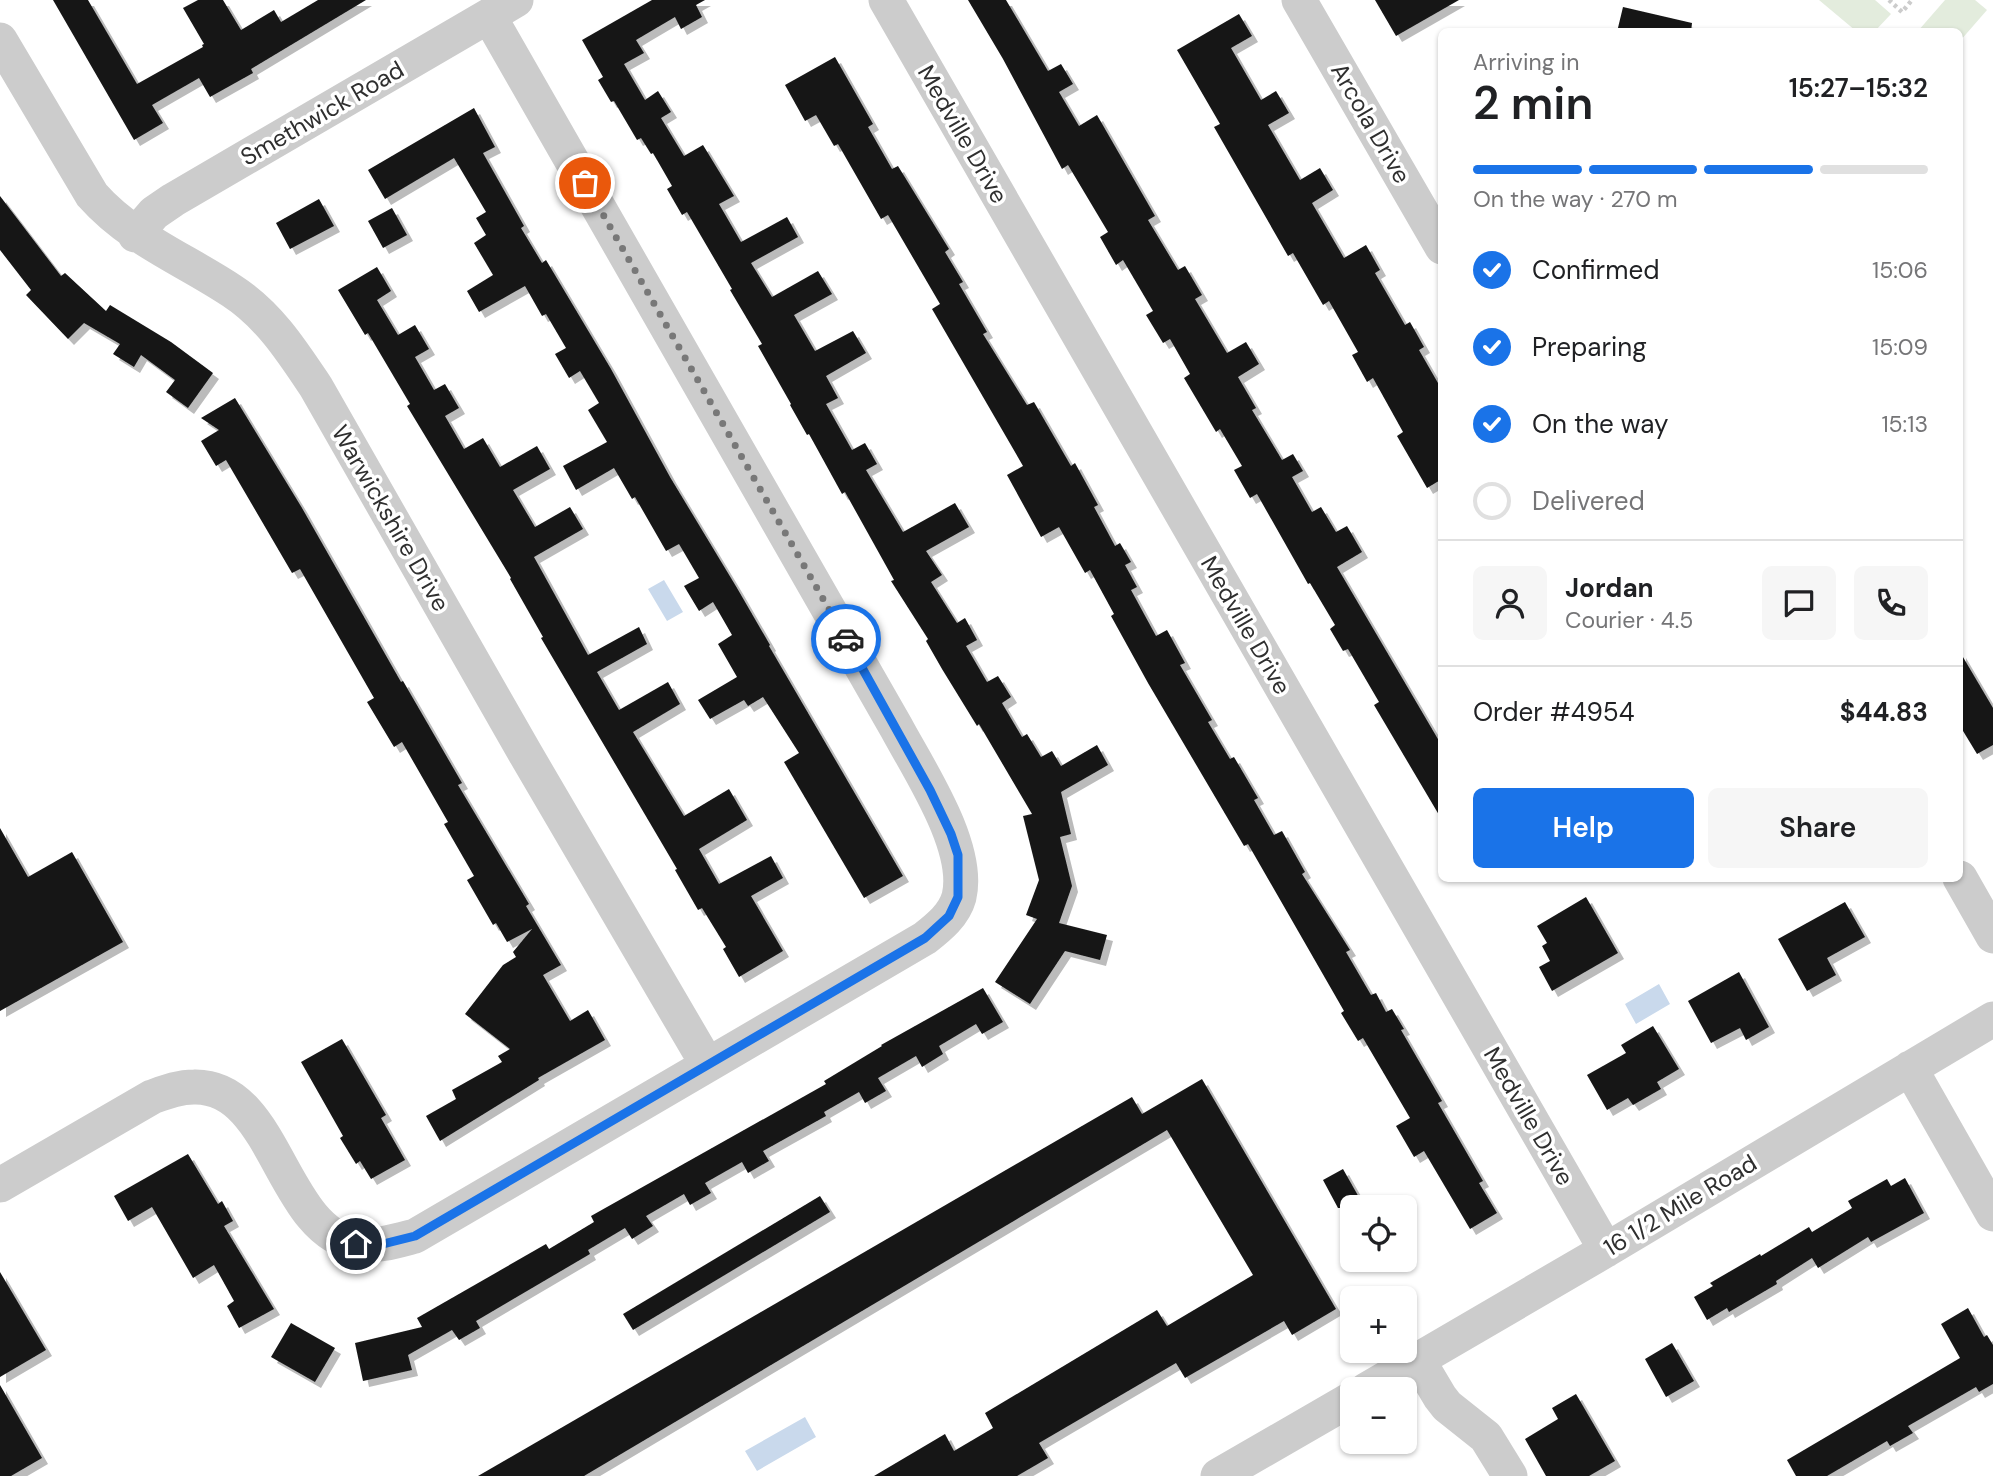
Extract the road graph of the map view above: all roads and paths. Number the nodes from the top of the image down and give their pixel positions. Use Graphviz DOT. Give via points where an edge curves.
graph roads {
  1 [pos="886,0"];
  2 [pos="1299,0"];
  3 [pos="1889,0"];
  4 [pos="1912,0"];
  5 [pos="503,8"];
  6 [pos="0,40"];
  7 [pos="135,235"];
  8 [pos="1438,240"];
  9 [pos="1962,882"];
  10 [pos="1993,936"];
  11 [pos="1993,1019"];
  12 [pos="707,1064"];
  13 [pos="1910,1068"];
  14 [pos="0,1185"];
  15 [pos="1993,1214"];
  16 [pos="1606,1250"];
  17 [pos="1418,1360"];
  18 [pos="1389,1377"];
  19 [pos="1340,1406"];
  20 [pos="1219,1476"];
  21 [pos="1510,1476"];
  1 -- 16 [label="street, Medville Drive"];
  2 -- 8 [label="street, Arcola Drive"];
  3 -- 4 [label="path" via="1902,12"];
  5 -- 7 [label="street, Smethwick Road" via="173,200"];
  5 -- 12 [label="street" via="930,790 958,855 958,897 949,916 925,938"];
  6 -- 7 [label="street, Warwickshire Drive" via="92,195"];
  7 -- 12 [label="street, Warwickshire Drive" via="233,292 268,321 291,349"];
  9 -- 10 [label="street"];
  11 -- 13 [label="street, 16 1/2 Mile Road"];
  12 -- 14 [label="street" via="415,1236 383,1244 356,1244 323,1228 246,1112 212,1089 196,1086 152,1097"];
  13 -- 15 [label="street"];
  13 -- 16 [label="street, 16 1/2 Mile Road"];
  16 -- 17 [label="street, 16 1/2 Mile Road"];
  17 -- 18 [label="street, 16 1/2 Mile Road"];
  17 -- 21 [label="street" via="1447,1406 1486,1437"];
  19 -- 20 [label="street"];
}
